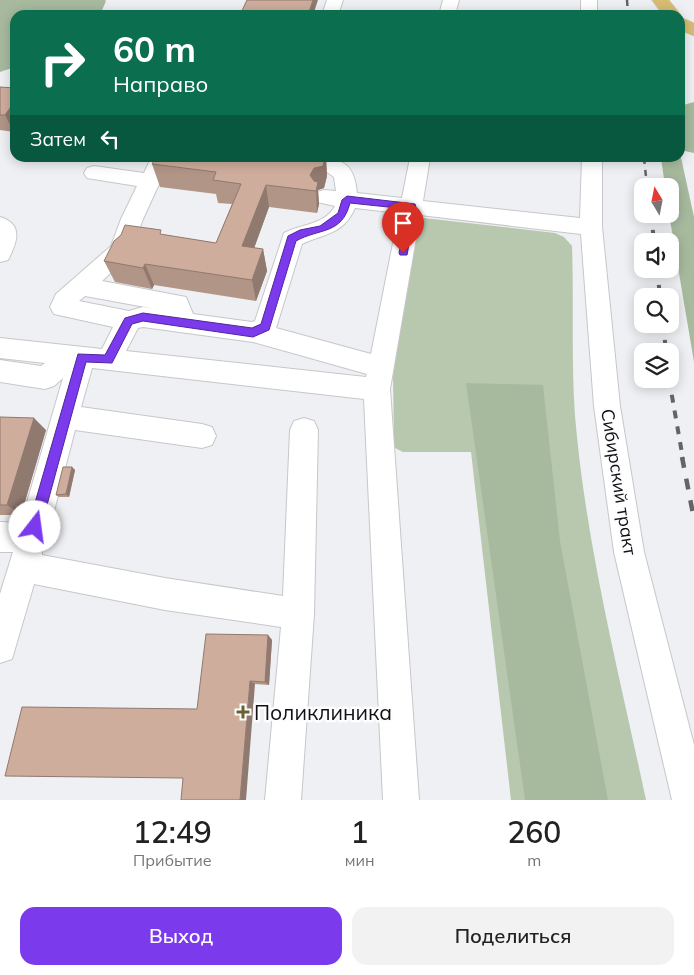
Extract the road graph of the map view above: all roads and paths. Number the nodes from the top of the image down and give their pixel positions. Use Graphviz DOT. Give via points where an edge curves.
graph roads {
  1 [pos="660,0"];
  2 [pos="668,10"];
  3 [pos="159,162"];
  4 [pos="327,162"];
  5 [pos="419,162"];
  6 [pos="592,162"];
  7 [pos="94,173"];
  8 [pos="150,180"];
  9 [pos="324,197"];
  10 [pos="347,200"];
  11 [pos="412,207"];
  12 [pos="0,225"];
  13 [pos="591,227"];
  14 [pos="0,254"];
  15 [pos="82,286"];
  16 [pos="129,320"];
  17 [pos="183,323"];
  18 [pos="253,332"];
  19 [pos="0,348"];
  20 [pos="87,358"];
  21 [pos="0,371"];
  22 [pos="379,378"];
  23 [pos="65,417"];
  24 [pos="304,430"];
  25 [pos="202,436"];
  26 [pos="0,537"];
  27 [pos="32,538"];
  28 [pos="24,567"];
  29 [pos="298,614"];
  30 [pos="0,647"];
  31 [pos="284,800"];
  32 [pos="401,800"];
  33 [pos="690,800"];
  1 -- 2 [label="main road"];
  3 -- 8 [label="street"];
  4 -- 10 [label="street" via="344,174"];
  5 -- 11 [label="street"];
  6 -- 13 [label="street, Сибирский тракт"];
  7 -- 8 [label="lane"];
  8 -- 15 [label="street" via="121,250"];
  9 -- 10 [label="lane"];
  10 -- 11 [label="lane"];
  10 -- 18 [label="street" via="343,214 323,229 303,232 292,238 266,327"];
  11 -- 13 [label="street"];
  11 -- 22 [label="street"];
  12 -- 14 [label="street" via="6,230 8,239"];
  13 -- 33 [label="street, Сибирский тракт" via="607,406 629,552"];
  15 -- 16 [label="street" via="64,301 62,307"];
  15 -- 17 [label="street" via="178,304"];
  16 -- 17 [label="street" via="143,317"];
  16 -- 20 [label="street"];
  17 -- 18 [label="street"];
  18 -- 22 [label="street"];
  19 -- 20 [label="street"];
  20 -- 21 [label="street" via="45,378"];
  20 -- 22 [label="street"];
  20 -- 23 [label="street"];
  22 -- 32 [label="street"];
  23 -- 25 [label="street"];
  23 -- 27 [label="street"];
  24 -- 29 [label="street"];
  26 -- 27 [label="street"];
  27 -- 28 [label="street"];
  28 -- 29 [label="street" via="165,594"];
  28 -- 30 [label="street"];
  29 -- 31 [label="street"];
}
